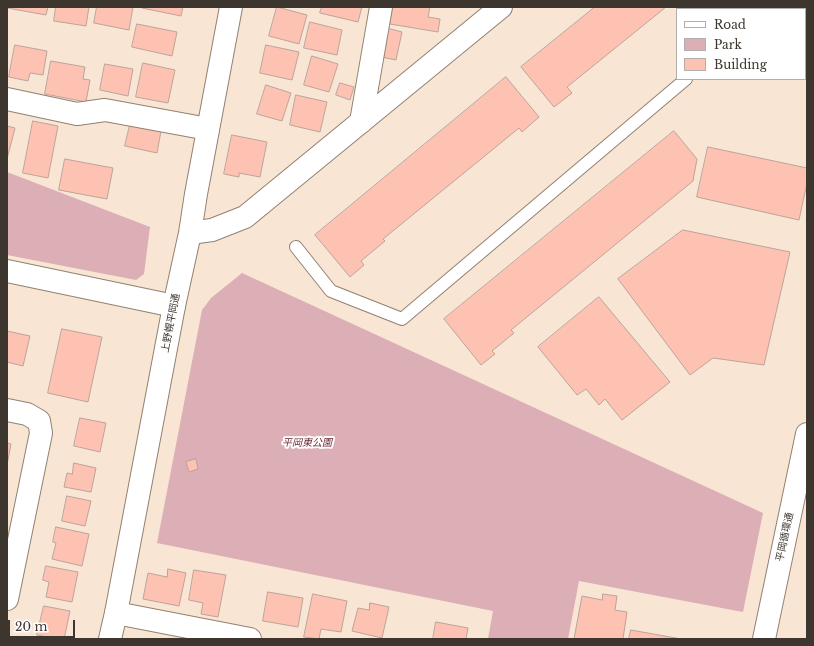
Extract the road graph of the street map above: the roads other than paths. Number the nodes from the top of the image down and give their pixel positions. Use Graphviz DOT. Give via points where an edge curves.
graph roads {
  1 [pos="231,7"];
  2 [pos="382,7"];
  3 [pos="501,7"];
  4 [pos="685,80"];
  5 [pos="7,99"];
  6 [pos="361,122"];
  7 [pos="208,129"];
  8 [pos="190,233"];
  9 [pos="296,247"];
  10 [pos="7,271"];
  11 [pos="174,306"];
  12 [pos="7,410"];
  13 [pos="807,435"];
  14 [pos="13,538"];
  15 [pos="7,599"];
  16 [pos="116,613"];
  17 [pos="110,639"];
  18 [pos="250,639"];
  19 [pos="764,639"];
  1 -- 7 [label="street, 上野幌平岡通"];
  2 -- 6 [label="street"];
  3 -- 6 [label="street"];
  4 -- 9 [label="lane" via="402,319 331,291"];
  5 -- 7 [label="street" via="76,114 105,110"];
  6 -- 8 [label="street" via="245,217 212,230"];
  7 -- 8 [label="street, 上野幌平岡通"];
  8 -- 11 [label="street, 上野幌平岡通"];
  10 -- 11 [label="street"];
  11 -- 16 [label="street, 上野幌平岡通"];
  12 -- 14 [label="street" via="27,414 39,421 41,433"];
  13 -- 19 [label="street, 平岡循環通"];
  14 -- 15 [label="street"];
  16 -- 17 [label="street, 上野幌平岡通"];
  16 -- 18 [label="street"];
}
